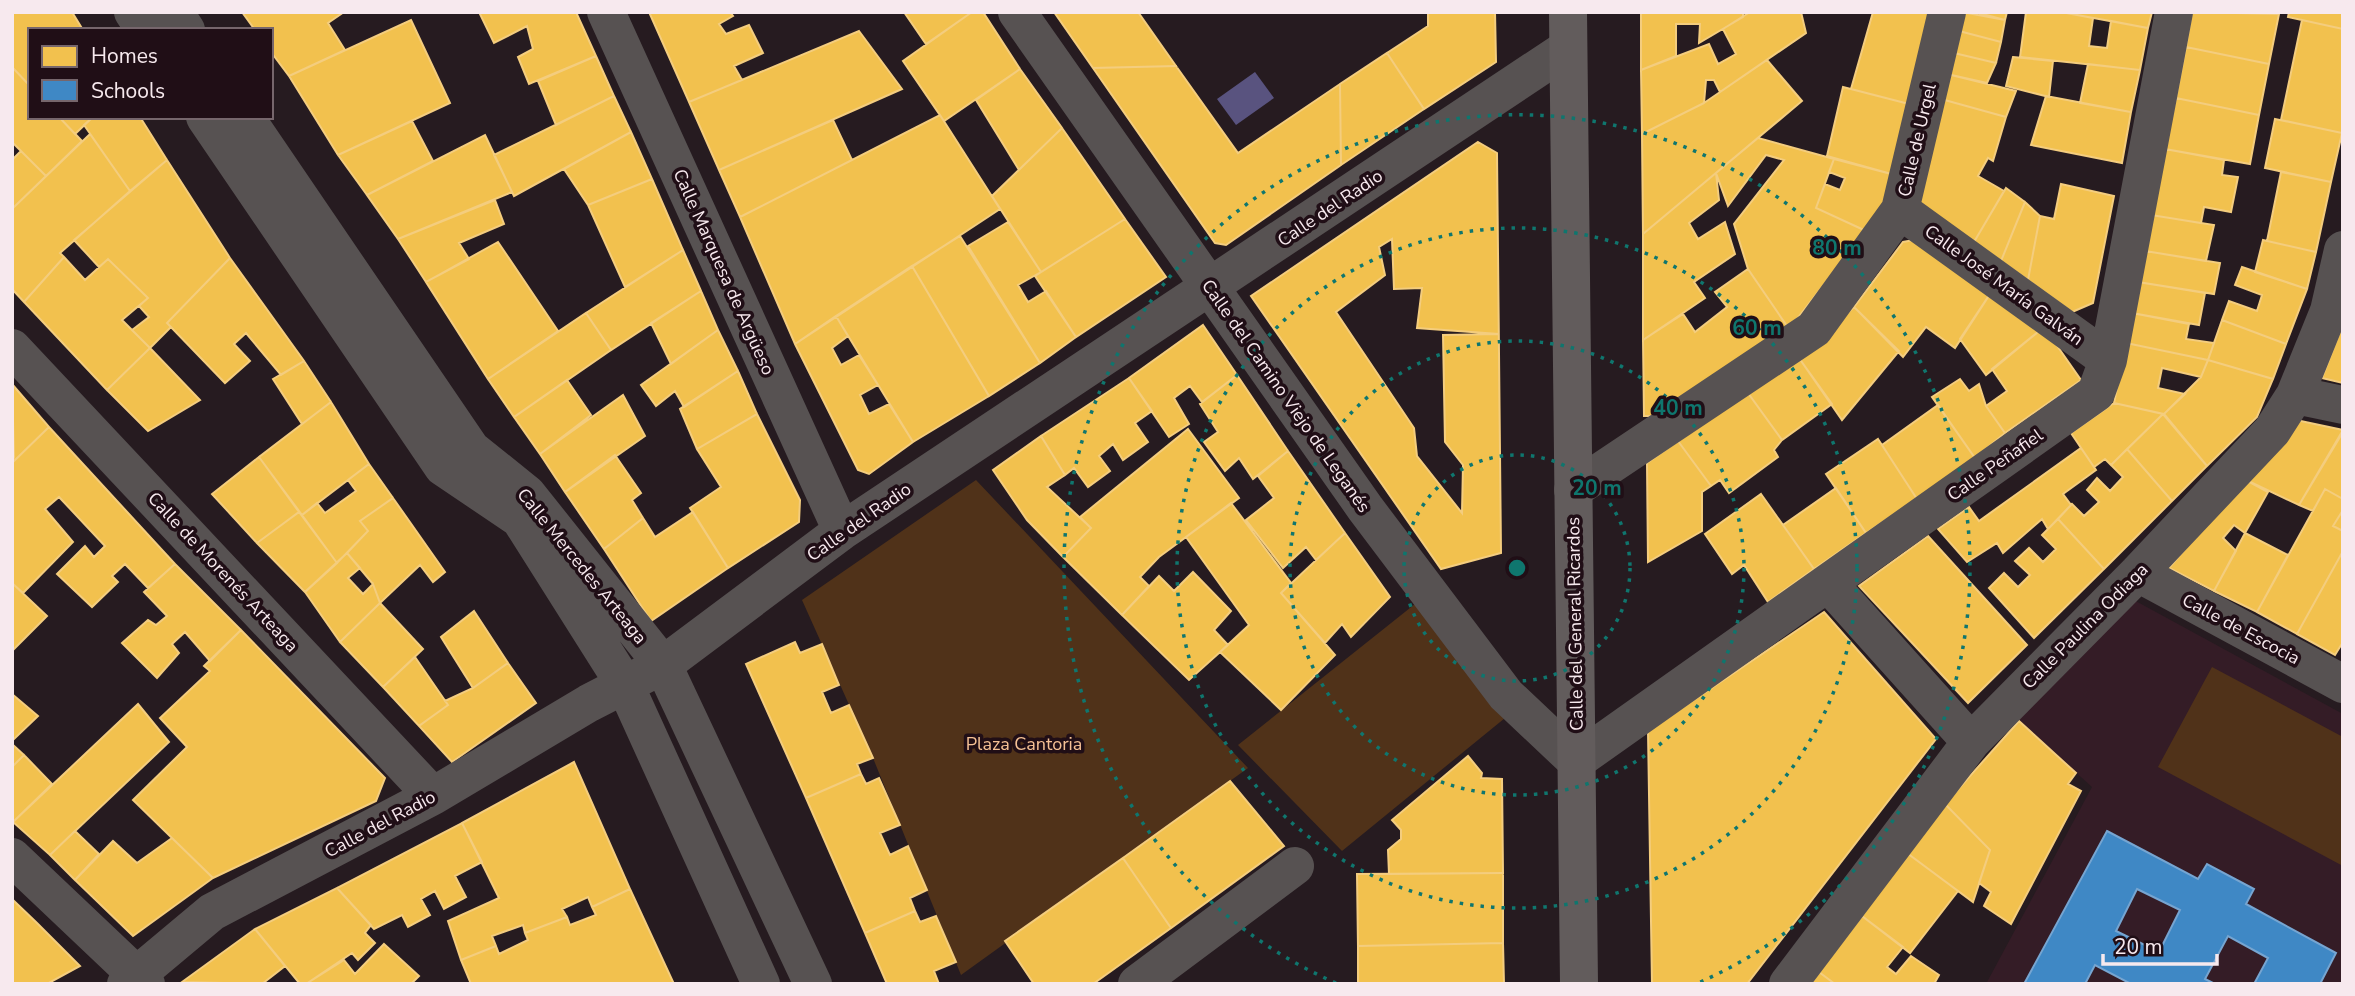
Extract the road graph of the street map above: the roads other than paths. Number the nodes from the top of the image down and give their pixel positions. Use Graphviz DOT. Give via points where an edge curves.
graph roads {
  1 [pos="133,12"];
  2 [pos="174,12"];
  3 [pos="606,12"];
  4 [pos="1017,12"];
  5 [pos="1947,12"];
  6 [pos="2174,12"];
  7 [pos="144,28"];
  8 [pos="185,28"];
  9 [pos="1568,30"];
  10 [pos="206,119"];
  11 [pos="246,119"];
  12 [pos="1900,210"];
  13 [pos="2343,250"];
  14 [pos="1209,289"];
  15 [pos="12,348"];
  16 [pos="2108,360"];
  17 [pos="2295,395"];
  18 [pos="2343,405"];
  19 [pos="1573,490"];
  20 [pos="842,531"];
  21 [pos="2138,573"];
  22 [pos="1828,583"];
  23 [pos="663,666"];
  24 [pos="2343,684"];
  25 [pos="625,685"];
  26 [pos="1970,742"];
  27 [pos="1576,761"];
  28 [pos="433,796"];
  29 [pos="12,856"];
  30 [pos="1294,866"];
  31 [pos="136,980"];
  32 [pos="761,984"];
  33 [pos="813,984"];
  34 [pos="1137,984"];
  35 [pos="1579,984"];
  36 [pos="1788,984"];
  1 -- 7 [label="street"];
  2 -- 8 [label="street"];
  3 -- 20 [label="street, Calle Marquesa de Argüeso"];
  4 -- 14 [label="street, Calle del Camino Viejo de Leganés"];
  5 -- 12 [label="street, Calle de Urgel"];
  6 -- 16 [label="street, Calle Peñafiel"];
  9 -- 14 [label="street, Calle del Radio"];
  9 -- 19 [label="main road, Calle del General Ricardos"];
  10 -- 25 [label="street, Calle Mercedes Arteaga" via="443,467 520,519"];
  11 -- 23 [label="street, Calle Mercedes Arteaga" via="471,449 527,494"];
  12 -- 16 [label="street, Calle José María Galván"];
  12 -- 19 [label="street, Calle de Urgel" via="1814,329"];
  13 -- 17 [label="street, Calle Paulina Odiaga" via="2329,311"];
  14 -- 20 [label="street, Calle del Radio"];
  14 -- 27 [label="street, Calle del Camino Viejo de Leganés" via="1506,695"];
  15 -- 28 [label="street, Calle de Morenés Arteaga"];
  16 -- 22 [label="street, Calle Peñafiel" via="2096,393"];
  17 -- 18 [label="street"];
  17 -- 21 [label="street, Calle Paulina Odiaga" via="2272,431"];
  19 -- 27 [label="main road, Calle del General Ricardos"];
  20 -- 23 [label="street, Calle del Radio"];
  21 -- 24 [label="street, Calle de Escocia"];
  21 -- 26 [label="street, Calle Paulina Odiaga"];
  22 -- 26 [label="street"];
  22 -- 27 [label="street, Calle Peñafiel"];
  23 -- 25 [label="street, Calle del Radio"];
  23 -- 33 [label="street, Calle Mercedes Arteaga"];
  25 -- 28 [label="street, Calle del Radio"];
  25 -- 32 [label="street, Calle Mercedes Arteaga"];
  26 -- 36 [label="street, Calle Paulina Odiaga"];
  27 -- 35 [label="main road, Calle del General Ricardos"];
  28 -- 31 [label="street, Calle del Radio" via="212,912"];
  29 -- 31 [label="street"];
  30 -- 34 [label="street"];
}
